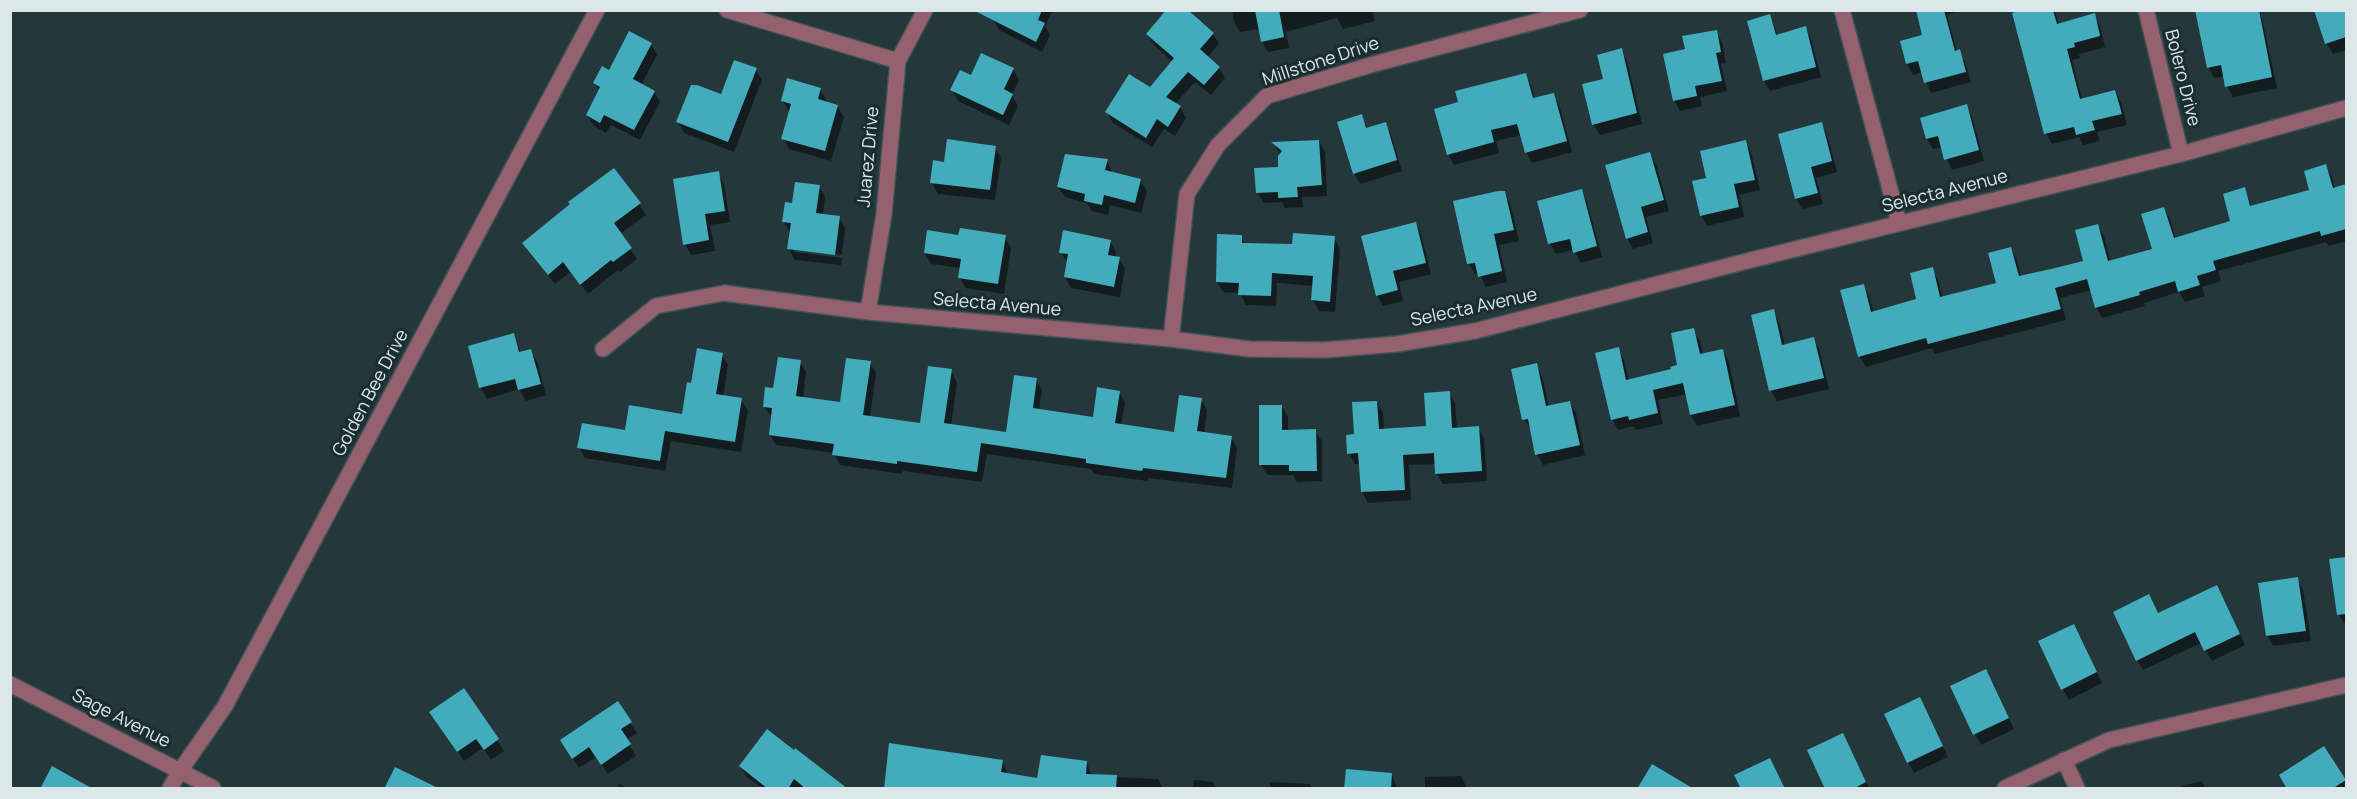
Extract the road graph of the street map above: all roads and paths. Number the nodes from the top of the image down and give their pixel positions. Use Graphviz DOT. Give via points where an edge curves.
graph roads {
  1 [pos="597,10"];
  2 [pos="727,10"];
  3 [pos="925,10"];
  4 [pos="1580,10"];
  5 [pos="1842,10"];
  6 [pos="2146,10"];
  7 [pos="898,61"];
  8 [pos="2346,108"];
  9 [pos="2181,154"];
  10 [pos="1899,223"];
  11 [pos="868,312"];
  12 [pos="1171,339"];
  13 [pos="603,349"];
  14 [pos="10,684"];
  15 [pos="2346,685"];
  16 [pos="2064,760"];
  17 [pos="180,771"];
  18 [pos="170,789"];
  19 [pos="213,789"];
  20 [pos="2005,789"];
  21 [pos="2077,789"];
  1 -- 17 [label="street, Golden Bee Drive" via="225,706"];
  2 -- 7 [label="street"];
  3 -- 7 [label="street, Juarez Drive"];
  4 -- 12 [label="street, Millstone Drive" via="1268,96 1218,145 1187,194"];
  5 -- 10 [label="street"];
  6 -- 9 [label="street, Bolero Drive"];
  7 -- 11 [label="street, Juarez Drive" via="884,214"];
  8 -- 9 [label="street, Selecta Avenue"];
  9 -- 10 [label="street, Selecta Avenue"];
  10 -- 12 [label="street, Selecta Avenue" via="1475,331 1396,344 1324,350 1249,349"];
  11 -- 12 [label="street, Selecta Avenue"];
  11 -- 13 [label="street, Selecta Avenue" via="724,293 656,306"];
  14 -- 17 [label="street, Sage Avenue"];
  15 -- 16 [label="street" via="2109,740"];
  16 -- 20 [label="street"];
  16 -- 21 [label="street"];
  17 -- 18 [label="street, Golden Bee Drive"];
  17 -- 19 [label="street, Sage Avenue"];
}
